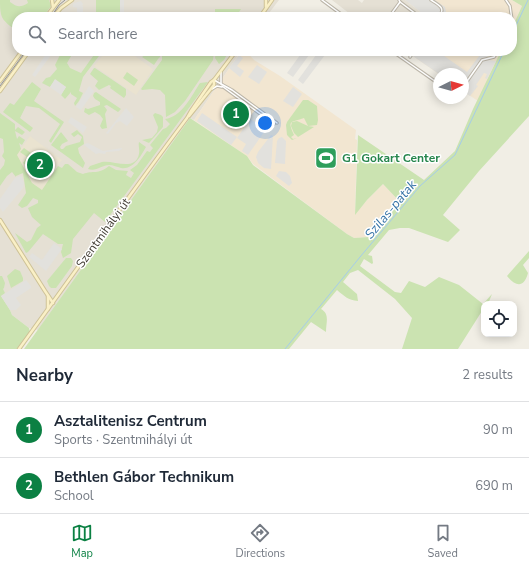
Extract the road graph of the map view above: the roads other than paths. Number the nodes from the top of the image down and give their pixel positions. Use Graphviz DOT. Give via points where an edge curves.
graph roads {
  1 [pos="52,0"];
  2 [pos="59,0"];
  3 [pos="72,0"];
  4 [pos="266,0"];
  5 [pos="272,0"];
  6 [pos="322,0"];
  7 [pos="431,0"];
  8 [pos="506,0"];
  9 [pos="399,1"];
  10 [pos="53,8"];
  11 [pos="266,8"];
  12 [pos="50,12"];
  13 [pos="58,12"];
  14 [pos="263,12"];
  15 [pos="338,12"];
  16 [pos="392,12"];
  17 [pos="413,12"];
  18 [pos="442,12"];
  19 [pos="511,12"];
  20 [pos="18,56"];
  21 [pos="25,56"];
  22 [pos="232,56"];
  23 [pos="399,56"];
  24 [pos="495,56"];
  25 [pos="12,64"];
  26 [pos="17,68"];
  27 [pos="221,71"];
  28 [pos="469,78"];
  29 [pos="214,80"];
  30 [pos="433,80"];
  31 [pos="0,81"];
  32 [pos="221,84"];
  33 [pos="224,87"];
  34 [pos="210,90"];
  35 [pos="0,91"];
  36 [pos="187,118"];
  37 [pos="276,123"];
  38 [pos="274,124"];
  39 [pos="0,220"];
  40 [pos="47,295"];
  41 [pos="54,303"];
  42 [pos="48,310"];
  43 [pos="19,349"];
  1 -- 10 [label="main road"];
  2 -- 10 [label="main road"];
  3 -- 13 [label="main road"];
  4 -- 11 [label="main road"];
  5 -- 11 [label="main road"];
  6 -- 15 [label="street"];
  7 -- 18 [label="street"];
  8 -- 19 [label="street"];
  9 -- 16 [label="street"];
  9 -- 17 [label="street"];
  10 -- 12 [label="main road"];
  11 -- 14 [label="main road"];
  20 -- 25 [label="main road"];
  21 -- 26 [label="main road"];
  22 -- 27 [label="main road, Szentmihályi út"];
  23 -- 30 [label="street"];
  24 -- 28 [label="street" via="482,60"];
  25 -- 26 [label="main road"];
  25 -- 31 [label="main road"];
  26 -- 35 [label="main road"];
  27 -- 29 [label="main road, Szentmihályi út"];
  27 -- 32 [label="street"];
  29 -- 32 [label="street"];
  29 -- 34 [label="main road, Szentmihályi út"];
  29 -- 36 [label="main road, Szentmihályi út" via="190,110"];
  32 -- 33 [label="street"];
  32 -- 37 [label="street"];
  33 -- 34 [label="street" via="217,86"];
  33 -- 38 [label="street"];
  34 -- 36 [label="main road, Szentmihályi út"];
  36 -- 41 [label="main road, Szentmihályi út" via="98,238"];
  39 -- 40 [label="main road"];
  40 -- 41 [label="main road"];
  40 -- 42 [label="main road"];
  41 -- 42 [label="main road, Szentmihályi út"];
  42 -- 43 [label="main road, Szentmihályi út"];
}
